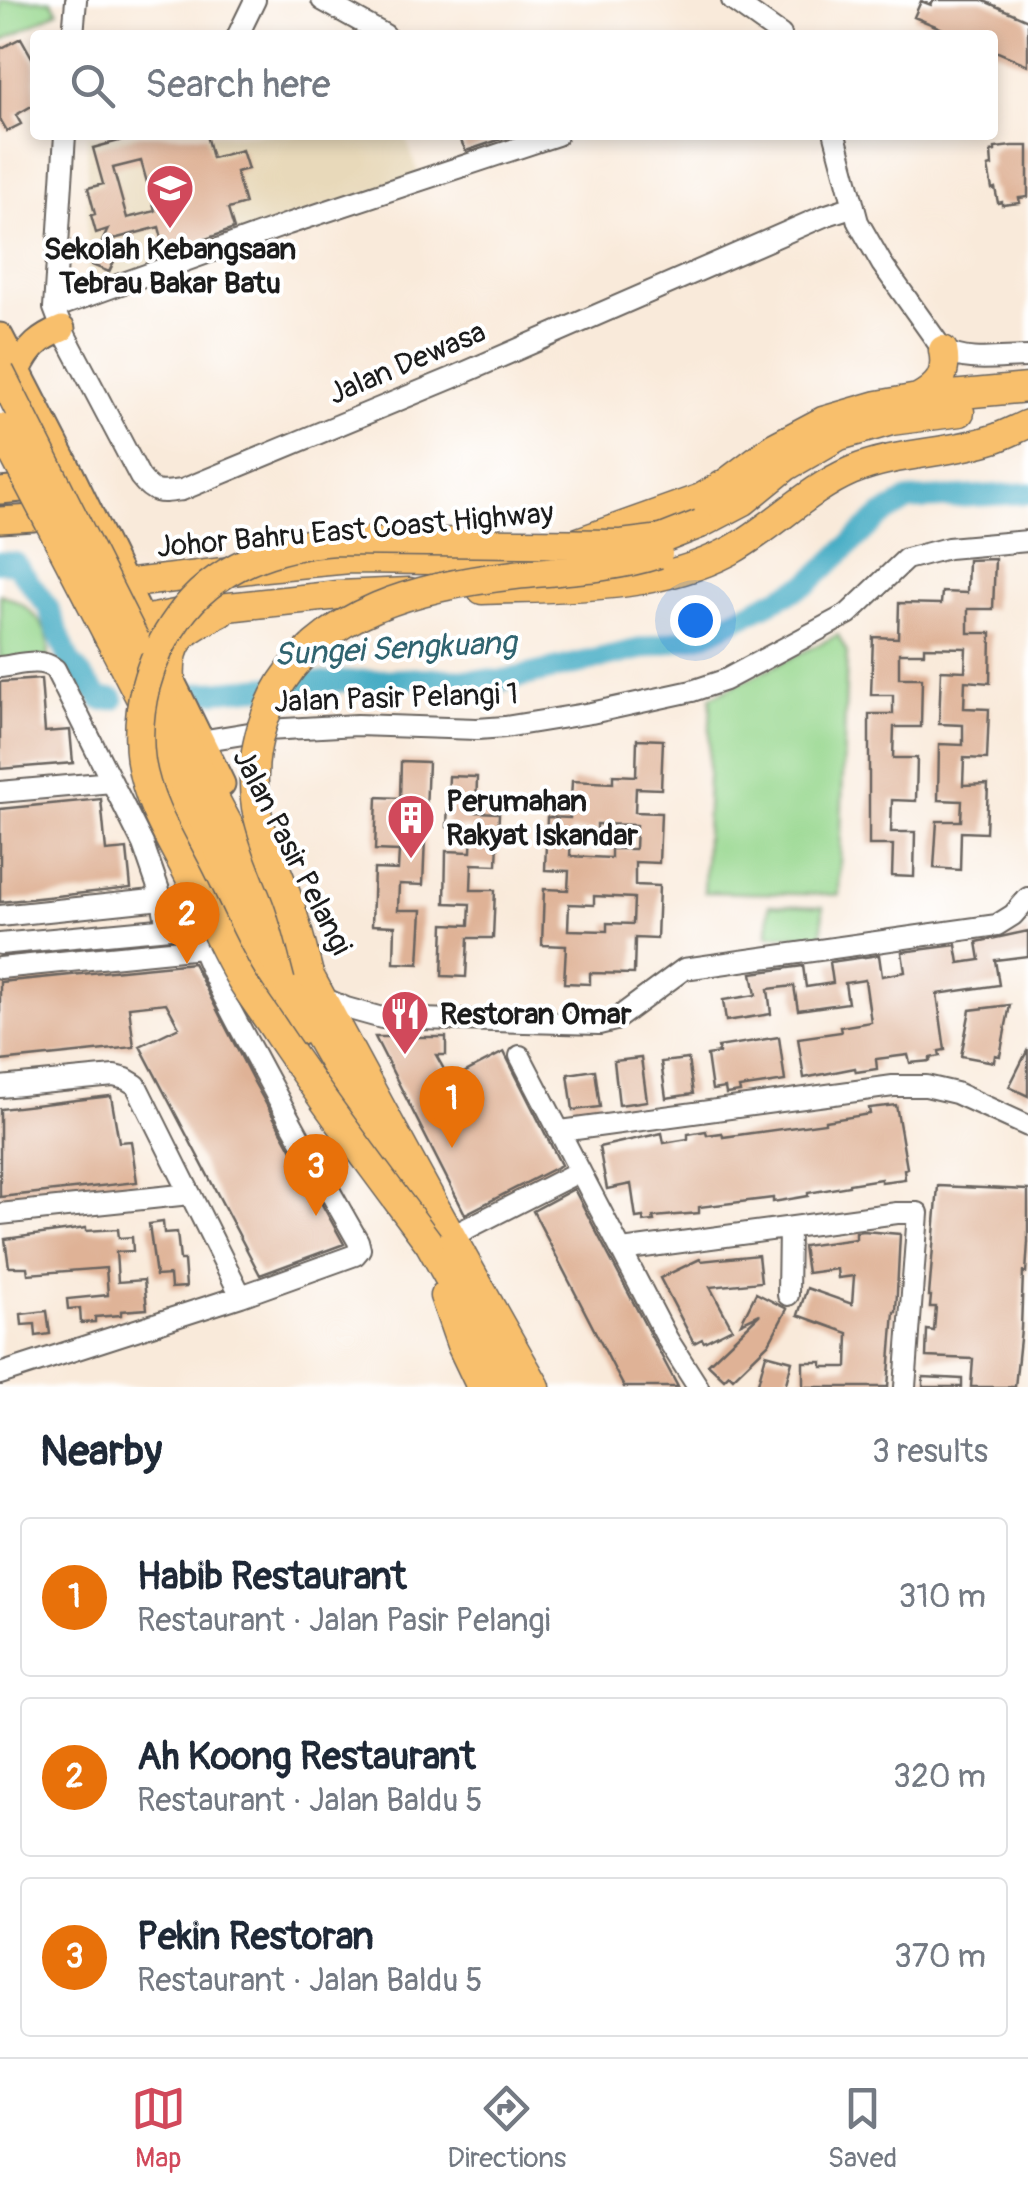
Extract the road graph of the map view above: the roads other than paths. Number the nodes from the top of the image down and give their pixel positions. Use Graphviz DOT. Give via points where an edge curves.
graph roads {
  1 [pos="76,0"];
  2 [pos="255,0"];
  3 [pos="322,0"];
  4 [pos="732,0"];
  5 [pos="73,30"];
  6 [pos="240,30"];
  7 [pos="376,30"];
  8 [pos="773,30"];
  9 [pos="65,140"];
  10 [pos="537,140"];
  11 [pos="837,140"];
  12 [pos="854,206"];
  13 [pos="58,318"];
  14 [pos="0,336"];
  15 [pos="943,350"];
  16 [pos="1028,356"];
  17 [pos="9,371"];
  18 [pos="1028,388"];
  19 [pos="918,398"];
  20 [pos="1028,403"];
  21 [pos="1028,422"];
  22 [pos="0,428"];
  23 [pos="0,445"];
  24 [pos="70,472"];
  25 [pos="11,490"];
  26 [pos="83,499"];
  27 [pos="34,518"];
  28 [pos="643,518"];
  29 [pos="0,520"];
  30 [pos="0,528"];
  31 [pos="701,532"];
  32 [pos="1028,542"];
  33 [pos="48,545"];
  34 [pos="660,576"];
  35 [pos="124,584"];
  36 [pos="78,601"];
  37 [pos="234,605"];
  38 [pos="158,633"];
  39 [pos="96,639"];
  40 [pos="0,666"];
  41 [pos="171,681"];
  42 [pos="197,734"];
  43 [pos="112,782"];
  44 [pos="0,792"];
  45 [pos="217,885"];
  46 [pos="1028,898"];
  47 [pos="162,899"];
  48 [pos="0,916"];
  49 [pos="194,926"];
  50 [pos="166,928"];
  51 [pos="246,938"];
  52 [pos="0,944"];
  53 [pos="201,948"];
  54 [pos="0,968"];
  55 [pos="309,974"];
  56 [pos="330,1000"];
  57 [pos="382,1018"];
  58 [pos="357,1048"];
  59 [pos="520,1056"];
  60 [pos="0,1087"];
  61 [pos="1028,1126"];
  62 [pos="560,1132"];
  63 [pos="580,1171"];
  64 [pos="190,1194"];
  65 [pos="0,1214"];
  66 [pos="789,1228"];
  67 [pos="460,1232"];
  68 [pos="428,1248"];
  69 [pos="622,1250"];
  70 [pos="788,1295"];
  71 [pos="242,1296"];
  72 [pos="0,1374"];
  73 [pos="481,1387"];
  74 [pos="506,1387"];
  75 [pos="536,1387"];
  76 [pos="546,1387"];
  77 [pos="698,1387"];
  78 [pos="905,1387"];
  1 -- 5 [label="street"];
  2 -- 6 [label="street"];
  3 -- 7 [label="street"];
  4 -- 8 [label="street"];
  9 -- 13 [label="street"];
  10 -- 13 [label="street" via="288,224"];
  11 -- 12 [label="street"];
  12 -- 13 [label="street, Jalan Dewasa" via="182,490 161,493 140,477"];
  12 -- 15 [label="street" via="882,264"];
  13 -- 17 [label="main road"];
  14 -- 17 [label="main road"];
  15 -- 16 [label="street" via="967,358"];
  15 -- 19 [label="highway" via="943,377"];
  17 -- 24 [label="main road"];
  17 -- 55 [label="highway, bridge" via="175,724"];
  18 -- 19 [label="highway, Johor Bahru East Coast Highway"];
  19 -- 28 [label="highway, Johor Bahru East Coast Highway" via="823,421 701,498"];
  20 -- 31 [label="highway" via="839,436 787,466"];
  21 -- 31 [label="highway" via="860,447 806,473 756,510"];
  21 -- 34 [label="highway" via="992,440 849,472 728,552"];
  22 -- 68 [label="highway, bridge"];
  23 -- 25 [label="main road"];
  24 -- 25 [label="main road"];
  24 -- 26 [label="main road"];
  25 -- 27 [label="main road"];
  26 -- 27 [label="main road"];
  26 -- 35 [label="main road"];
  27 -- 29 [label="main road"];
  27 -- 33 [label="main road"];
  28 -- 34 [label="highway" via="630,533 629,553 641,570"];
  28 -- 35 [label="highway, Johor Bahru East Coast Highway" via="577,542 504,556 350,559"];
  30 -- 33 [label="main road" via="30,533"];
  31 -- 55 [label="highway, bridge" via="616,564 423,591 340,625 298,659 266,713 254,778 264,838"];
  31 -- 68 [label="highway, bridge" via="622,544 336,541 272,550 198,594 152,664 142,700 141,761 160,820 239,976"];
  32 -- 42 [label="street, Jalan Pasir Pelangi 1" via="948,548 906,559 848,614 692,691 528,725 357,724"];
  33 -- 36 [label="main road"];
  34 -- 37 [label="highway" via="596,586 360,593"];
  35 -- 36 [label="highway, Johor Bahru East Coast Highway"];
  35 -- 38 [label="main road"];
  36 -- 39 [label="main road"];
  37 -- 38 [label="highway"];
  37 -- 38 [label="highway"];
  38 -- 39 [label="highway"];
  38 -- 41 [label="highway" via="171,655"];
  39 -- 45 [label="main road, bridge"];
  40 -- 43 [label="street" via="40,662 55,669"];
  41 -- 42 [label="main road, Jalan Pasir Pelangi"];
  42 -- 56 [label="main road, Jalan Pasir Pelangi"];
  43 -- 44 [label="street"];
  43 -- 47 [label="street"];
  45 -- 49 [label="street" via="211,907"];
  45 -- 51 [label="main road"];
  46 -- 57 [label="street" via="998,924 684,969 615,1020 599,1024"];
  47 -- 48 [label="street"];
  47 -- 50 [label="street"];
  49 -- 50 [label="street"];
  49 -- 51 [label="street"];
  49 -- 53 [label="street"];
  50 -- 52 [label="street"];
  51 -- 68 [label="main road"];
  53 -- 54 [label="street"];
  53 -- 71 [label="street" via="360,1249"];
  55 -- 75 [label="highway"];
  56 -- 57 [label="street"];
  56 -- 58 [label="main road, Jalan Pasir Pelangi"];
  57 -- 58 [label="street" via="362,1031"];
  58 -- 67 [label="main road, Jalan Pasir Pelangi"];
  59 -- 62 [label="street"];
  60 -- 64 [label="street" via="126,1079 136,1085"];
  61 -- 62 [label="street" via="956,1094 893,1086"];
  62 -- 63 [label="street"];
  63 -- 67 [label="street"];
  63 -- 69 [label="street"];
  64 -- 65 [label="street"];
  64 -- 71 [label="street"];
  66 -- 69 [label="street"];
  66 -- 70 [label="street"];
  66 -- 78 [label="street" via="918,1213"];
  67 -- 76 [label="main road, Jalan Pasir Pelangi"];
  68 -- 73 [label="highway"];
  68 -- 74 [label="highway"];
  69 -- 77 [label="street"];
  71 -- 72 [label="street"];
}
